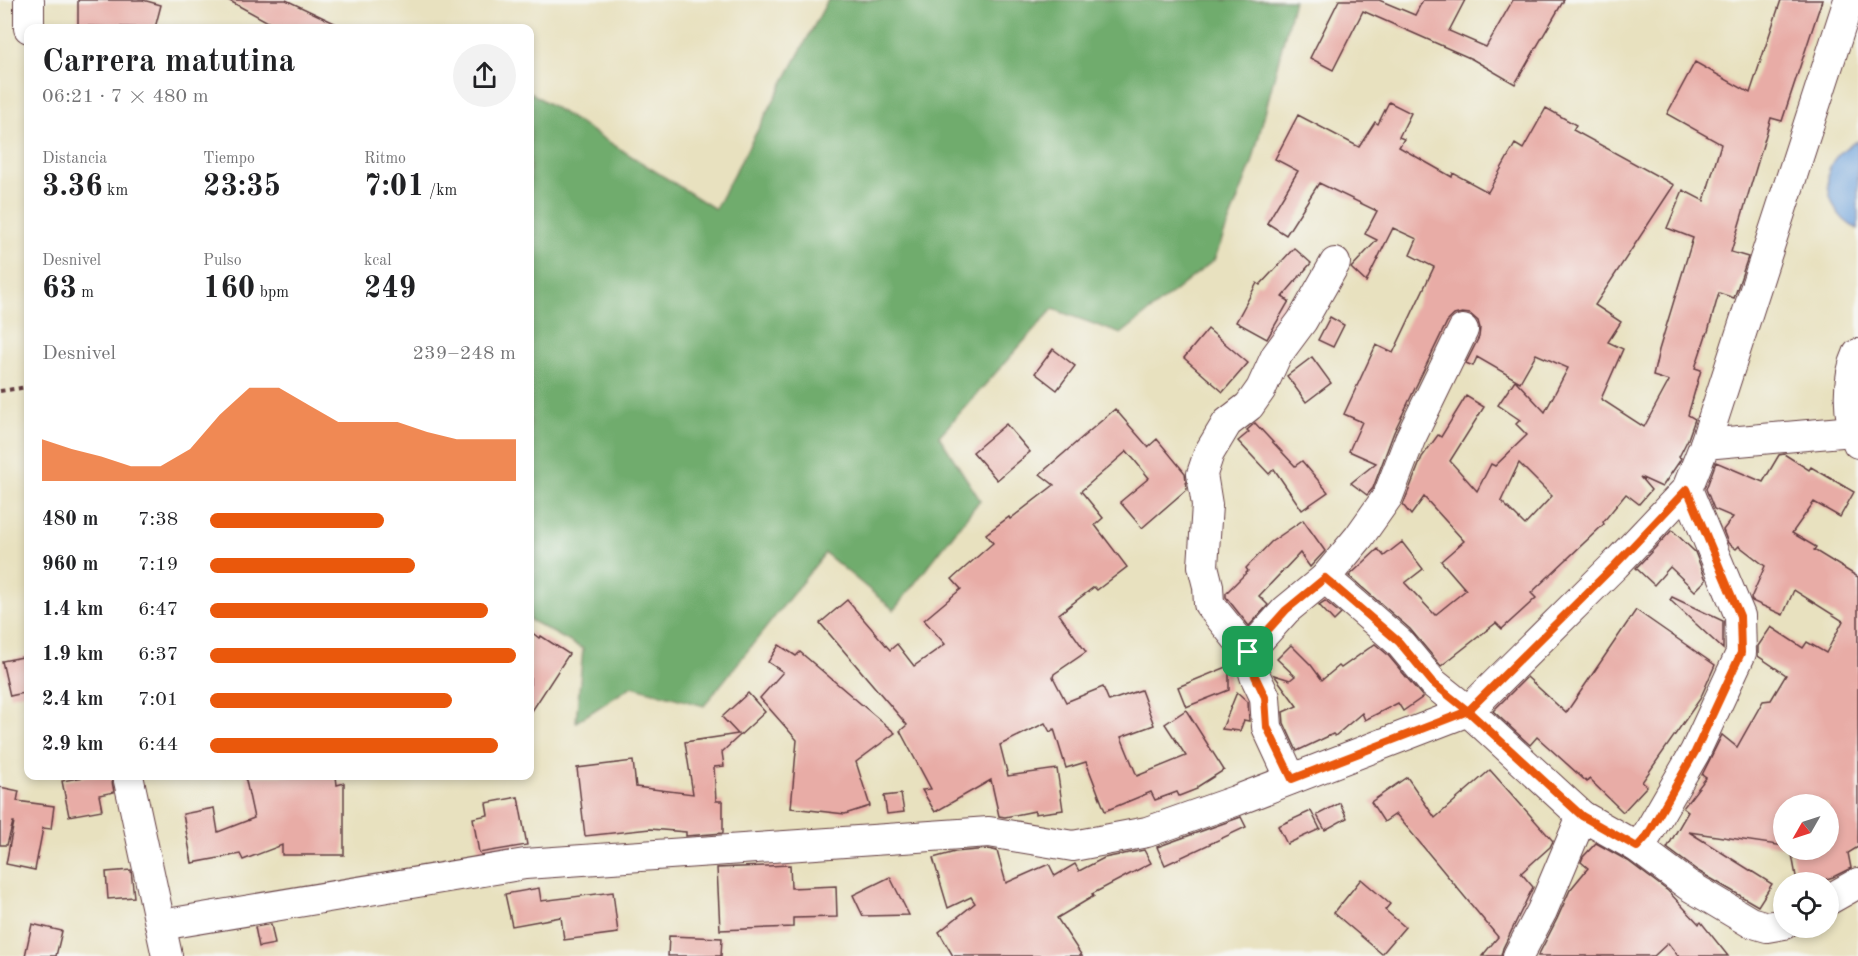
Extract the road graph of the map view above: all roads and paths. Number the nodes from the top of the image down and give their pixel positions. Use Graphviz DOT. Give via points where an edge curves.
graph roads {
  1 [pos="29,0"];
  2 [pos="1849,0"];
  3 [pos="29,24"];
  4 [pos="1335,263"];
  5 [pos="1463,330"];
  6 [pos="1858,354"];
  7 [pos="24,388"];
  8 [pos="0,391"];
  9 [pos="1856,437"];
  10 [pos="1706,444"];
  11 [pos="1687,489"];
  12 [pos="1325,578"];
  13 [pos="1248,652"];
  14 [pos="1468,711"];
  15 [pos="1292,779"];
  16 [pos="129,780"];
  17 [pos="1582,816"];
  18 [pos="1637,847"];
  19 [pos="1858,883"];
  20 [pos="1839,894"];
  21 [pos="161,925"];
  22 [pos="1773,926"];
  23 [pos="167,956"];
  24 [pos="1518,956"];
  1 -- 3 [label="street"];
  2 -- 10 [label="street"];
  4 -- 13 [label="street" via="1302,321 1276,356 1261,390 1249,406 1227,423 1202,474 1207,505 1203,566 1209,604"];
  5 -- 12 [label="street" via="1410,439 1388,496"];
  6 -- 9 [label="street" via="1849,396"];
  7 -- 8 [label="path"];
  9 -- 10 [label="street"];
  10 -- 11 [label="street"];
  11 -- 14 [label="street"];
  11 -- 18 [label="street" via="1740,616 1741,653 1695,752"];
  12 -- 13 [label="street" via="1286,610"];
  12 -- 14 [label="street" via="1399,642 1433,683"];
  13 -- 15 [label="street" via="1265,697 1267,727"];
  14 -- 15 [label="street"];
  14 -- 17 [label="street"];
  15 -- 21 [label="street" via="1147,832 1073,846 989,832 525,864"];
  16 -- 21 [label="street"];
  17 -- 18 [label="street"];
  17 -- 24 [label="street" via="1542,911"];
  18 -- 22 [label="street" via="1688,885 1750,922"];
  19 -- 20 [label="street"];
  21 -- 23 [label="street"];
}
